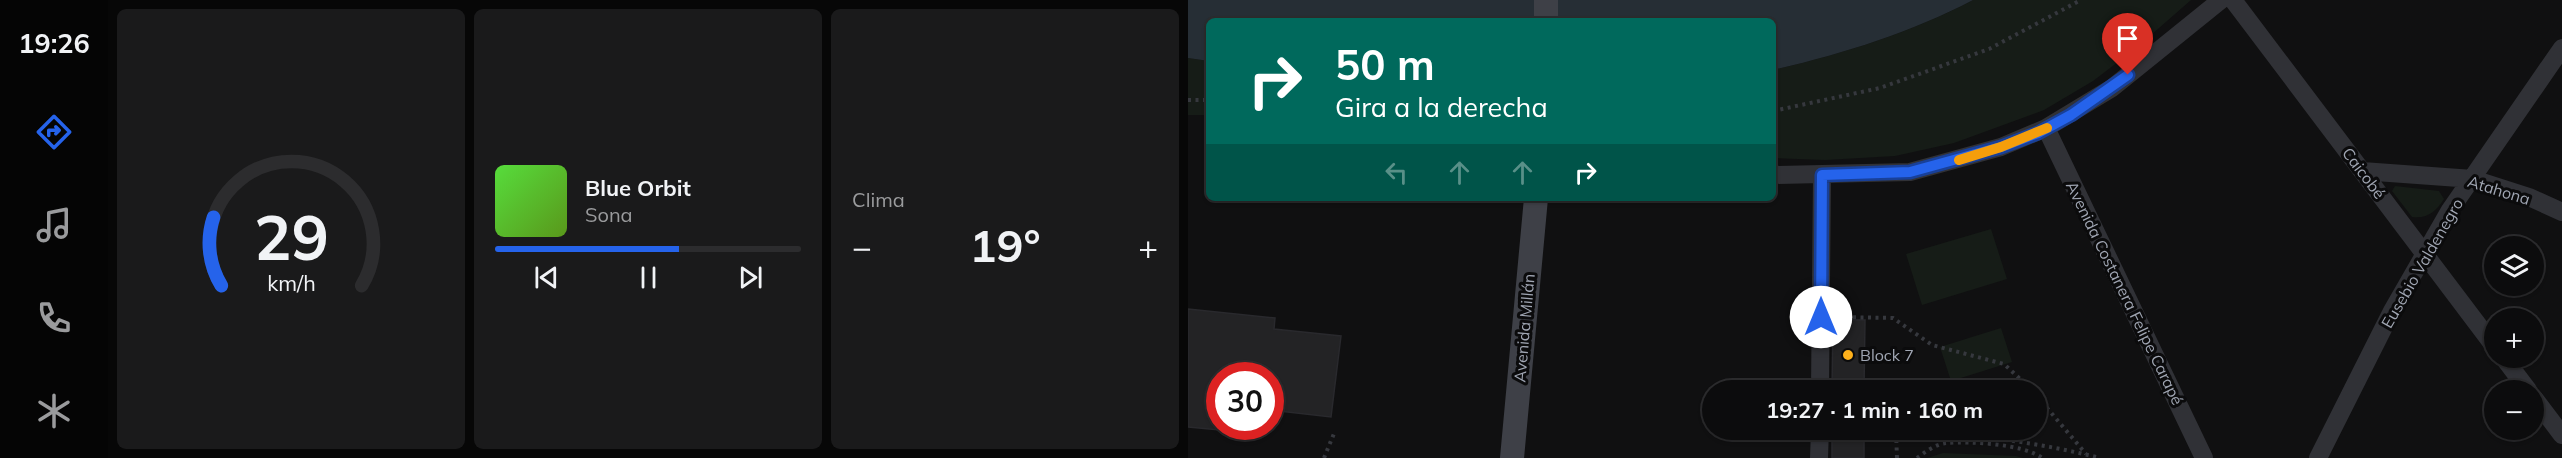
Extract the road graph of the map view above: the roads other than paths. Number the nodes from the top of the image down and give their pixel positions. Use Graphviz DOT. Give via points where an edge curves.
graph roads {
  1 [pos="1546,0"];
  2 [pos="2221,0"];
  3 [pos="2232,0"];
  4 [pos="1546,18"];
  5 [pos="2562,48"];
  6 [pos="2046,128"];
  7 [pos="2362,171"];
  8 [pos="1822,175"];
  9 [pos="1776,176"];
  10 [pos="2473,179"];
  11 [pos="1536,201"];
  12 [pos="2562,212"];
  13 [pos="2425,254"];
  14 [pos="2484,333"];
  15 [pos="2511,368"];
  16 [pos="1820,380"];
  17 [pos="2520,380"];
  18 [pos="2544,411"];
  19 [pos="2562,435"];
  20 [pos="1820,440"];
  21 [pos="1512,458"];
  22 [pos="1820,458"];
  23 [pos="2204,458"];
  24 [pos="2318,458"];
  1 -- 4 [label="main road"];
  2 -- 6 [label="street" via="2112,88"];
  3 -- 7 [label="street, Caicobé"];
  5 -- 10 [label="street, Eusebio Valdenegro"];
  6 -- 8 [label="street" via="2001,147 1910,172"];
  6 -- 23 [label="street, Avenida Costanera Felipe Carapé"];
  7 -- 10 [label="street, Atahona"];
  7 -- 13 [label="street, Caicobé"];
  8 -- 9 [label="street"];
  8 -- 16 [label="street"];
  10 -- 12 [label="street, Atahona"];
  10 -- 13 [label="street, Eusebio Valdenegro"];
  11 -- 21 [label="main road, Avenida Millán"];
  13 -- 14 [label="street, Caicobé"];
  13 -- 24 [label="street, Eusebio Valdenegro"];
  15 -- 17 [label="street"];
  18 -- 19 [label="street"];
  20 -- 22 [label="street"];
}
